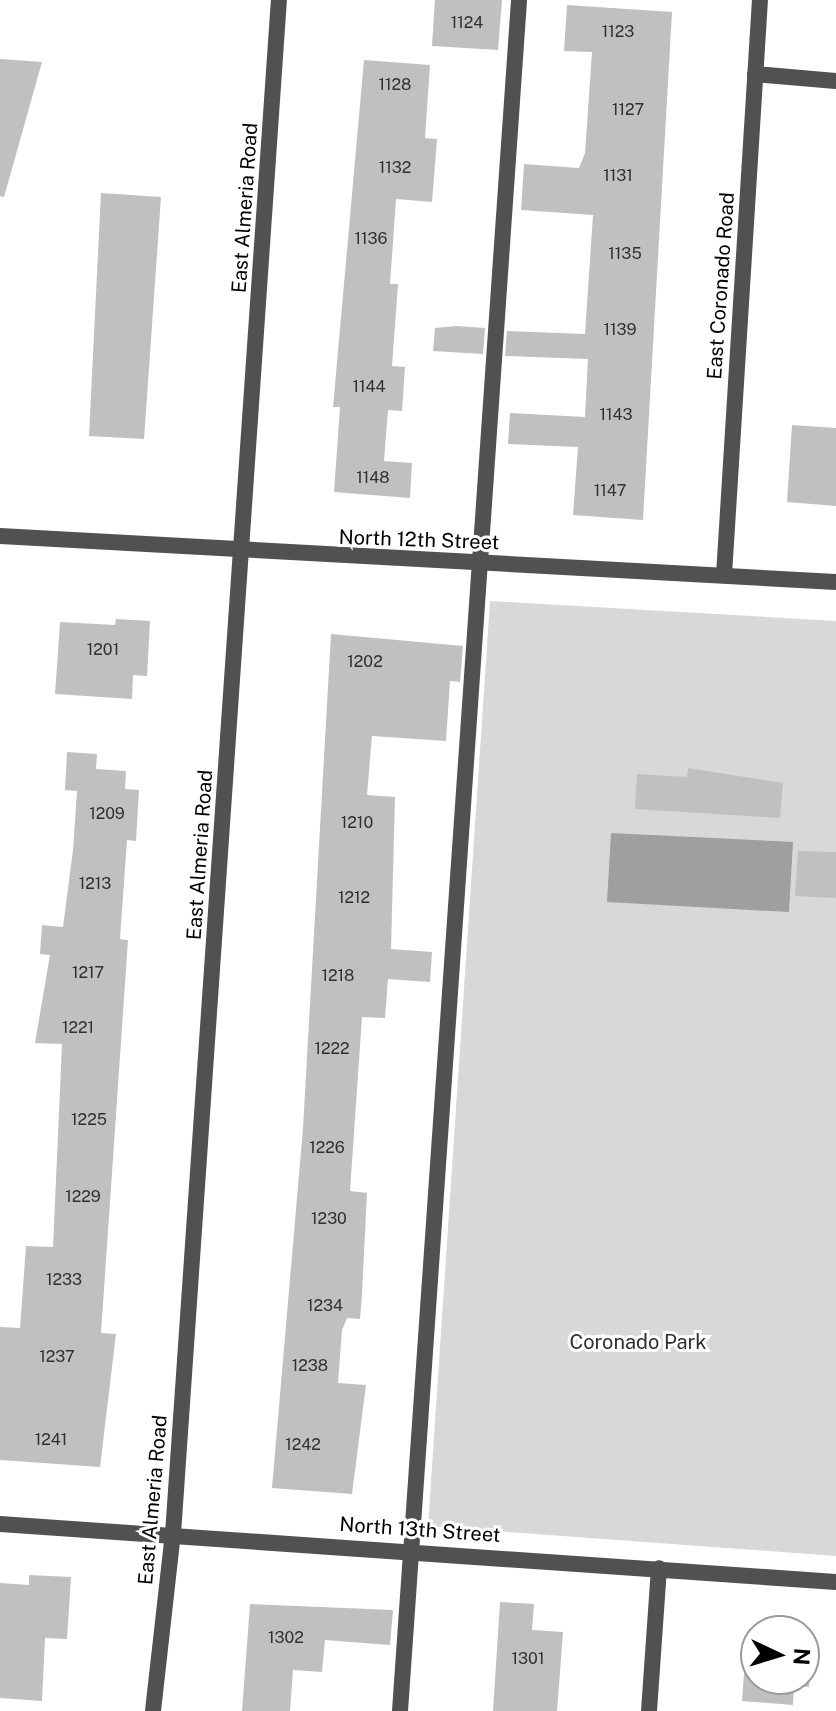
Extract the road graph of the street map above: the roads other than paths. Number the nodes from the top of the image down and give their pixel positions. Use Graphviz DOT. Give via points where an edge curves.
graph roads {
  1 [pos="279,0"];
  2 [pos="519,0"];
  3 [pos="760,0"];
  4 [pos="755,74"];
  5 [pos="836,81"];
  6 [pos="0,536"];
  7 [pos="241,553"];
  8 [pos="483,563"];
  9 [pos="724,575"];
  10 [pos="836,582"];
  11 [pos="0,1524"];
  12 [pos="173,1534"];
  13 [pos="411,1549"];
  14 [pos="659,1568"];
  15 [pos="836,1582"];
  16 [pos="153,1711"];
  17 [pos="400,1711"];
  18 [pos="649,1711"];
  1 -- 7 [label="street, East Almeria Road"];
  2 -- 8 [label="street"];
  3 -- 4 [label="street, East Coronado Road"];
  4 -- 5 [label="street"];
  4 -- 9 [label="street, East Coronado Road"];
  6 -- 7 [label="street, North 12th Street"];
  7 -- 8 [label="street, North 12th Street"];
  7 -- 12 [label="street, East Almeria Road"];
  8 -- 9 [label="street, North 12th Street"];
  8 -- 13 [label="street"];
  9 -- 10 [label="street, North 12th Street"];
  11 -- 12 [label="street, North 13th Street"];
  12 -- 13 [label="street, North 13th Street"];
  12 -- 16 [label="street, East Almeria Road"];
  13 -- 14 [label="street, North 13th Street"];
  13 -- 17 [label="street"];
  14 -- 15 [label="street, North 13th Street"];
  14 -- 18 [label="street"];
}
